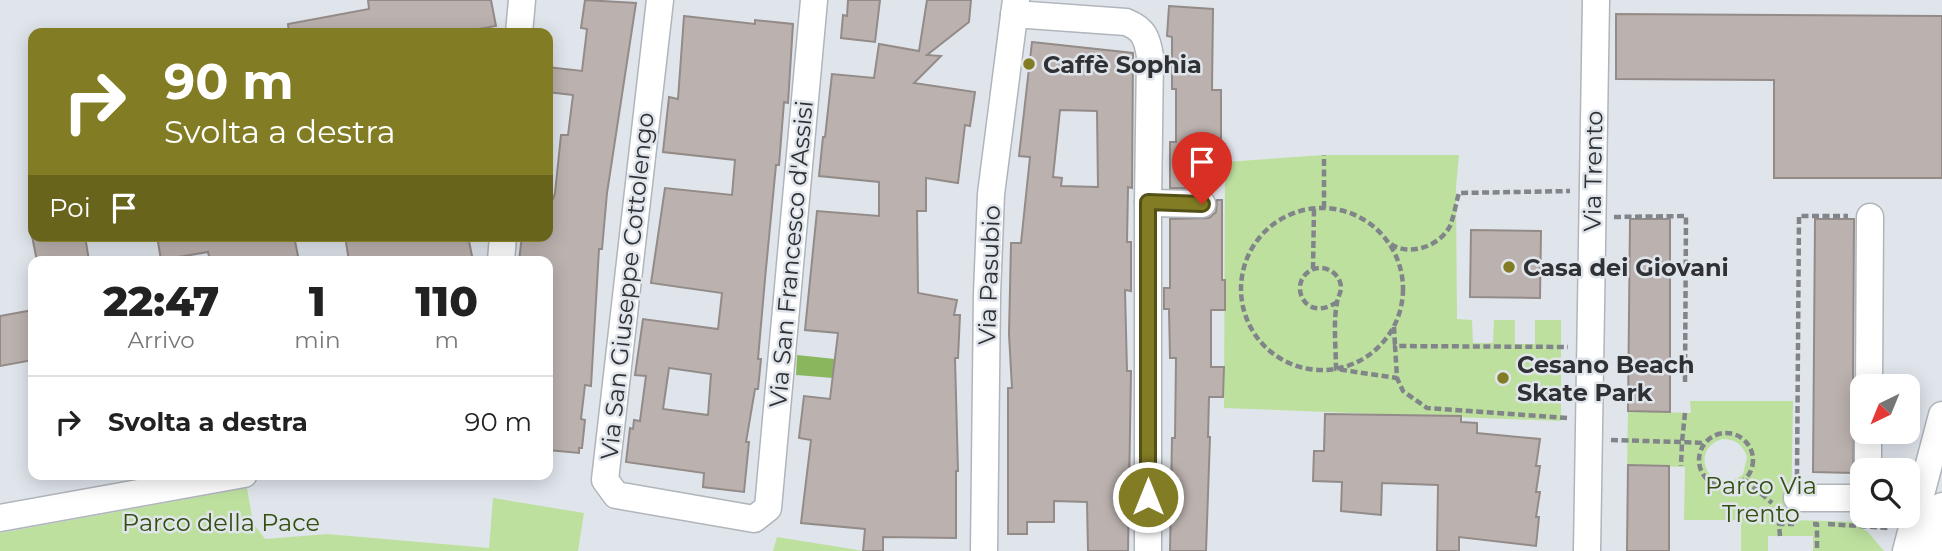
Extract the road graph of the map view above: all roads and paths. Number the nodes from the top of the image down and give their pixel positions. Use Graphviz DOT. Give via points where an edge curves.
graph roads {
  1 [pos="522,0"];
  2 [pos="660,0"];
  3 [pos="814,0"];
  4 [pos="1596,0"];
  5 [pos="1015,7"];
  6 [pos="519,28"];
  7 [pos="1324,155"];
  8 [pos="1592,191"];
  9 [pos="1148,202"];
  10 [pos="1202,204"];
  11 [pos="1314,208"];
  12 [pos="1324,208"];
  13 [pos="1870,216"];
  14 [pos="1592,218"];
  15 [pos="1387,241"];
  16 [pos="1313,269"];
  17 [pos="1337,302"];
  18 [pos="1394,326"];
  19 [pos="1395,346"];
  20 [pos="1590,348"];
  21 [pos="1336,369"];
  22 [pos="1869,374"];
  23 [pos="1397,378"];
  24 [pos="1685,384"];
  25 [pos="1685,413"];
  26 [pos="1942,415"];
  27 [pos="1589,429"];
  28 [pos="1682,442"];
  29 [pos="1705,443"];
  30 [pos="1681,467"];
  31 [pos="210,480"];
  32 [pos="1745,480"];
  33 [pos="1850,499"];
  34 [pos="1787,504"];
  35 [pos="1927,505"];
  36 [pos="768,508"];
  37 [pos="0,517"];
  38 [pos="1817,524"];
  39 [pos="1780,536"];
  40 [pos="1909,540"];
  41 [pos="984,551"];
  42 [pos="1148,551"];
  43 [pos="1587,551"];
  44 [pos="1817,551"];
  45 [pos="1930,551"];
  1 -- 6 [label="street"];
  2 -- 36 [label="street, Via San Giuseppe Cottolengo" via="605,480 616,495 754,519"];
  3 -- 36 [label="street, Via San Francesco d'Assisi"];
  4 -- 8 [label="street, Via Trento"];
  5 -- 9 [label="street" via="1126,22 1145,33 1150,56"];
  5 -- 41 [label="street, Via Pasubio" via="991,194"];
  7 -- 12 [label="path"];
  8 -- 14 [label="street, Via Trento"];
  8 -- 15 [label="path" via="1459,193 1449,227 1437,241 1418,249 1397,248"];
  9 -- 10 [label="street"];
  9 -- 42 [label="street"];
  11 -- 12 [label="path"];
  11 -- 16 [label="path"];
  11 -- 21 [label="path" via="1294,212 1261,234 1246,260 1240,290 1243,310 1262,345 1296,366"];
  12 -- 15 [label="path" via="1359,217"];
  13 -- 22 [label="street"];
  13 -- 34 [label="path" via="1799,216"];
  14 -- 20 [label="street, Via Trento"];
  14 -- 24 [label="path" via="1686,216"];
  15 -- 18 [label="path" via="1402,282"];
  16 -- 17 [label="path" via="1334,273 1340,282"];
  16 -- 17 [label="path" via="1304,275 1300,296 1317,310"];
  17 -- 21 [label="path"];
  18 -- 19 [label="path"];
  18 -- 21 [label="path" via="1370,354"];
  19 -- 20 [label="path"];
  19 -- 23 [label="path"];
  20 -- 27 [label="street, Via Trento"];
  21 -- 23 [label="path"];
  23 -- 27 [label="path" via="1403,391 1427,408"];
  25 -- 28 [label="path"];
  26 -- 35 [label="street"];
  27 -- 28 [label="path"];
  27 -- 43 [label="street, Via Trento"];
  28 -- 29 [label="path"];
  28 -- 30 [label="path"];
  29 -- 32 [label="path" via="1699,466 1709,481 1729,487"];
  29 -- 32 [label="path" via="1726,433 1742,438 1754,460"];
  31 -- 37 [label="street"];
  32 -- 34 [label="path" via="1771,501"];
  33 -- 34 [label="street"];
  35 -- 40 [label="street"];
  35 -- 45 [label="street"];
  38 -- 39 [label="path" via="1779,524"];
  38 -- 40 [label="path"];
  38 -- 44 [label="path"];
}
